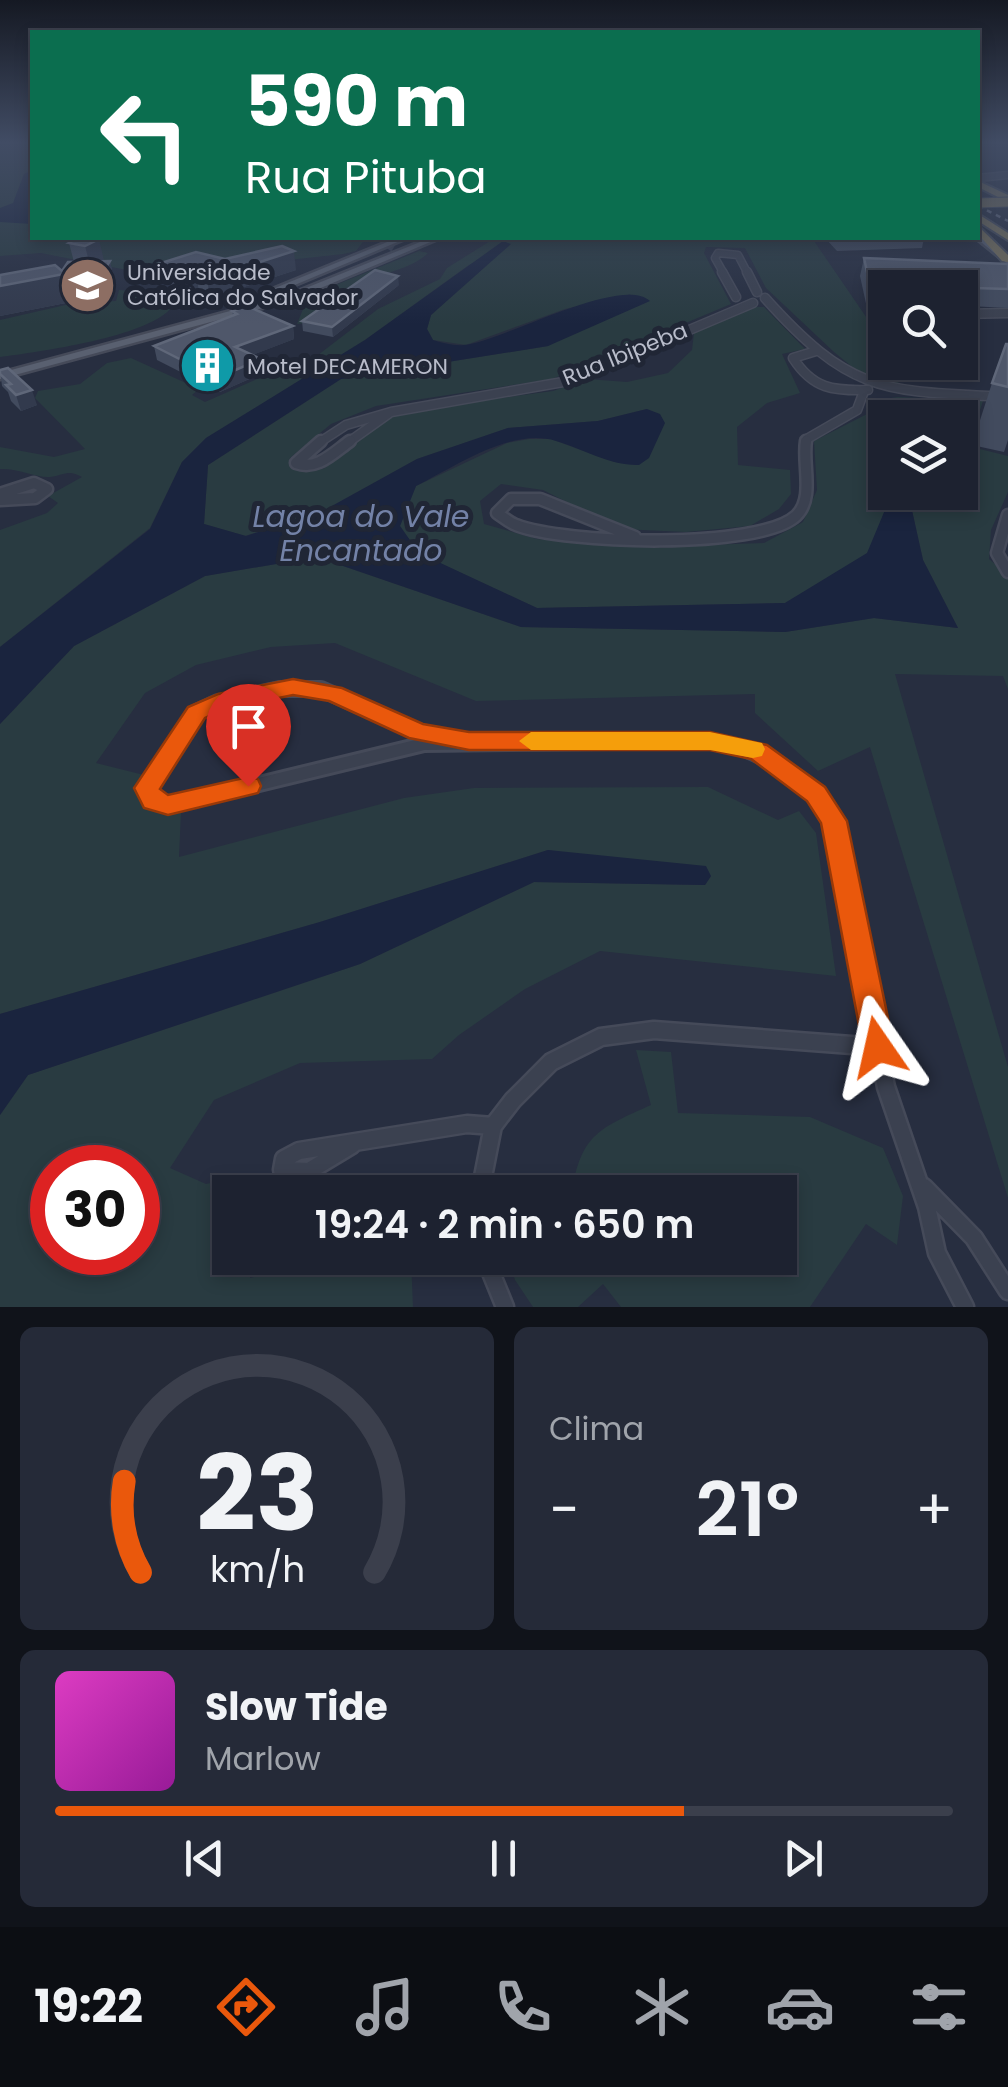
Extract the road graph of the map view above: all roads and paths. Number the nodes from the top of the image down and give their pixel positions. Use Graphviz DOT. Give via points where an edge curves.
graph roads {
  1 [pos="980,217"];
  2 [pos="980,232"];
  3 [pos="1008,236"];
  4 [pos="431,240"];
  5 [pos="388,242"];
  6 [pos="1007,256"];
  7 [pos="382,260"];
  8 [pos="759,299"];
  9 [pos="736,301"];
  10 [pos="1008,315"];
  11 [pos="978,317"];
  12 [pos="221,318"];
  13 [pos="816,352"];
  14 [pos="0,373"];
  15 [pos="880,388"];
  16 [pos="864,391"];
  17 [pos="1008,397"];
  18 [pos="394,410"];
  19 [pos="1008,516"];
  20 [pos="635,537"];
  21 [pos="1008,572"];
  22 [pos="410,728"];
  23 [pos="469,741"];
  24 [pos="408,747"];
  25 [pos="878,1047"];
  26 [pos="493,1126"];
  27 [pos="352,1145"];
  28 [pos="483,1175"];
  29 [pos="918,1180"];
  30 [pos="492,1275"];
  31 [pos="1008,1290"];
  32 [pos="504,1307"];
  33 [pos="965,1307"];
  1 -- 3 [label="highway"];
  2 -- 6 [label="highway"];
  4 -- 7 [label="main road"];
  5 -- 7 [label="main road" via="397,248"];
  5 -- 12 [label="main road" via="326,279"];
  5 -- 14 [label="main road" via="230,306"];
  7 -- 12 [label="main road"];
  8 -- 9 [label="street, Rua Ibipeba"];
  8 -- 9 [label="street" via="740,292"];
  8 -- 9 [label="street" via="740,257 716,254"];
  8 -- 13 [label="street"];
  9 -- 18 [label="street, Rua Ibipeba" via="569,380"];
  10 -- 11 [label="street"];
  12 -- 14 [label="main road"];
  13 -- 15 [label="street" via="846,375"];
  13 -- 16 [label="street" via="793,358 809,384"];
  15 -- 16 [label="street"];
  15 -- 17 [label="street"];
  16 -- 20 [label="street" via="856,410 807,438 806,498 786,524 736,536"];
  18 -- 18 [label="street, Rua Ibipeba" via="346,424 296,463 318,464"];
  19 -- 21 [label="street" via="997,544"];
  20 -- 20 [label="street" via="533,531 505,523 497,513 511,498 538,498"];
  22 -- 23 [label="street"];
  22 -- 24 [label="street"];
  22 -- 24 [label="street" via="321,690 293,687 218,702 190,719 147,788 153,801 177,804"];
  23 -- 24 [label="street"];
  23 -- 25 [label="street" via="710,741 770,758 816,794 834,821"];
  25 -- 26 [label="street" via="654,1030 602,1036 551,1062"];
  25 -- 29 [label="street"];
  26 -- 27 [label="street" via="467,1124"];
  26 -- 28 [label="street"];
  29 -- 31 [label="street" via="974,1238"];
  29 -- 33 [label="street" via="943,1268"];
  30 -- 32 [label="street"];
}
